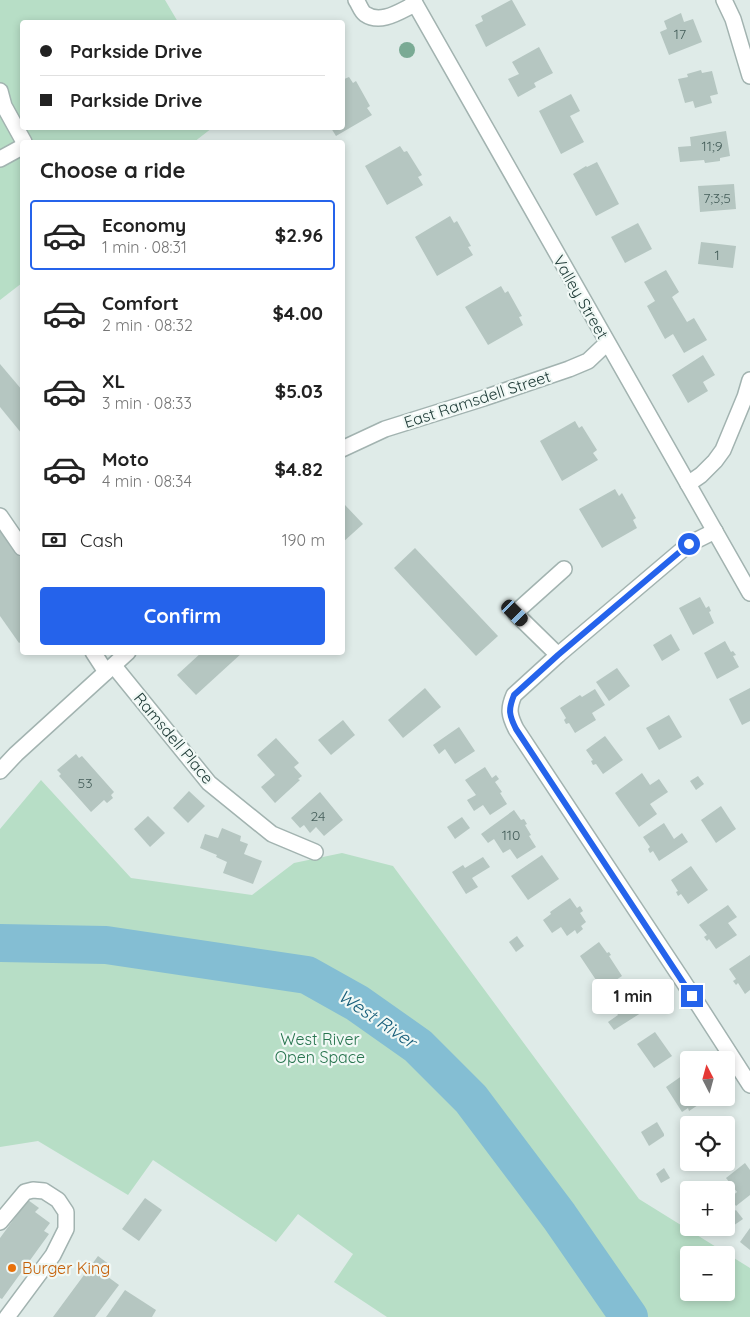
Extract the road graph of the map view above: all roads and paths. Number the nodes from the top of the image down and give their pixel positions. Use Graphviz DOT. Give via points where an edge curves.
graph roads {
  1 [pos="356,0"];
  2 [pos="724,0"];
  3 [pos="414,2"];
  4 [pos="750,76"];
  5 [pos="0,91"];
  6 [pos="23,140"];
  7 [pos="20,148"];
  8 [pos="0,159"];
  9 [pos="607,343"];
  10 [pos="750,380"];
  11 [pos="345,448"];
  12 [pos="688,484"];
  13 [pos="0,516"];
  14 [pos="714,531"];
  15 [pos="20,545"];
  16 [pos="564,569"];
  17 [pos="750,593"];
  18 [pos="96,655"];
  19 [pos="125,655"];
  20 [pos="558,655"];
  21 [pos="110,669"];
  22 [pos="0,771"];
  23 [pos="314,852"];
  24 [pos="750,1085"];
  25 [pos="0,1222"];
  26 [pos="8,1317"];
  1 -- 3 [label="street" via="364,13 377,18 386,17"];
  2 -- 4 [label="street" via="733,18"];
  3 -- 9 [label="street, Valley Street"];
  5 -- 6 [label="street" via="4,106"];
  7 -- 8 [label="street"];
  9 -- 11 [label="street, East Ramsdell Street" via="588,361 385,429"];
  9 -- 12 [label="street, Valley Street"];
  10 -- 12 [label="street" via="723,450 701,475"];
  12 -- 14 [label="street, Valley Street"];
  13 -- 15 [label="street"];
  14 -- 17 [label="street, Valley Street"];
  14 -- 20 [label="street" via="689,544"];
  16 -- 20 [label="street" via="515,613"];
  18 -- 21 [label="street, Ramsdell Place"];
  19 -- 21 [label="street"];
  20 -- 24 [label="street" via="514,695 510,716"];
  21 -- 22 [label="street"];
  21 -- 23 [label="street, Ramsdell Place" via="209,783 272,834"];
  25 -- 26 [label="street" via="25,1192 33,1190 44,1191 58,1200 66,1212 66,1229 53,1255"];
}
